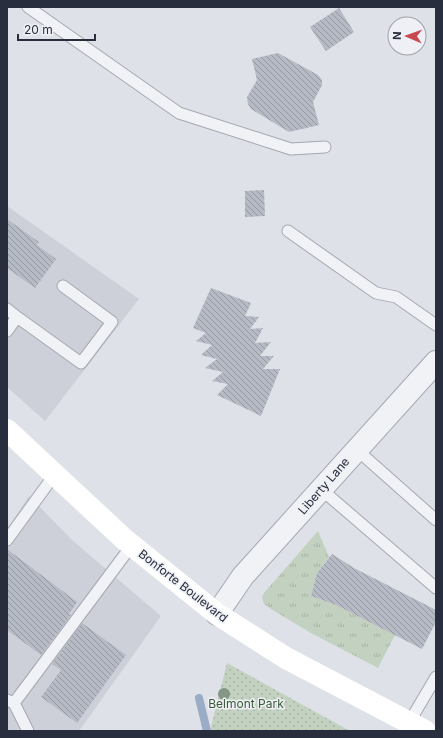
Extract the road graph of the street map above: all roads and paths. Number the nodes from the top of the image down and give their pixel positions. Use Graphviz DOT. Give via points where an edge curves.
graph roads {
  1 [pos="28,7"];
  2 [pos="325,147"];
  3 [pos="288,231"];
  4 [pos="63,286"];
  5 [pos="7,309"];
  6 [pos="17,317"];
  7 [pos="436,325"];
  8 [pos="7,331"];
  9 [pos="436,362"];
  10 [pos="7,430"];
  11 [pos="356,449"];
  12 [pos="55,474"];
  13 [pos="322,490"];
  14 [pos="436,520"];
  15 [pos="7,540"];
  16 [pos="132,545"];
  17 [pos="436,588"];
  18 [pos="217,614"];
  19 [pos="436,677"];
  20 [pos="11,701"];
  21 [pos="413,728"];
  22 [pos="28,731"];
  1 -- 2 [label="lane" via="180,113 291,149"];
  3 -- 7 [label="lane" via="376,293 396,297"];
  4 -- 6 [label="lane" via="112,322 81,363"];
  5 -- 6 [label="lane"];
  6 -- 8 [label="lane"];
  9 -- 11 [label="street, Liberty Lane"];
  10 -- 12 [label="main road, Bonforte Boulevard"];
  11 -- 13 [label="street, Liberty Lane"];
  11 -- 14 [label="lane"];
  12 -- 15 [label="lane"];
  12 -- 16 [label="main road, Bonforte Boulevard"];
  13 -- 17 [label="lane"];
  13 -- 18 [label="street, Liberty Lane" via="243,576"];
  16 -- 18 [label="main road, Bonforte Boulevard"];
  16 -- 20 [label="lane"];
  18 -- 21 [label="main road, Bonforte Boulevard" via="286,658"];
  19 -- 21 [label="lane"];
  20 -- 22 [label="lane"];
}
